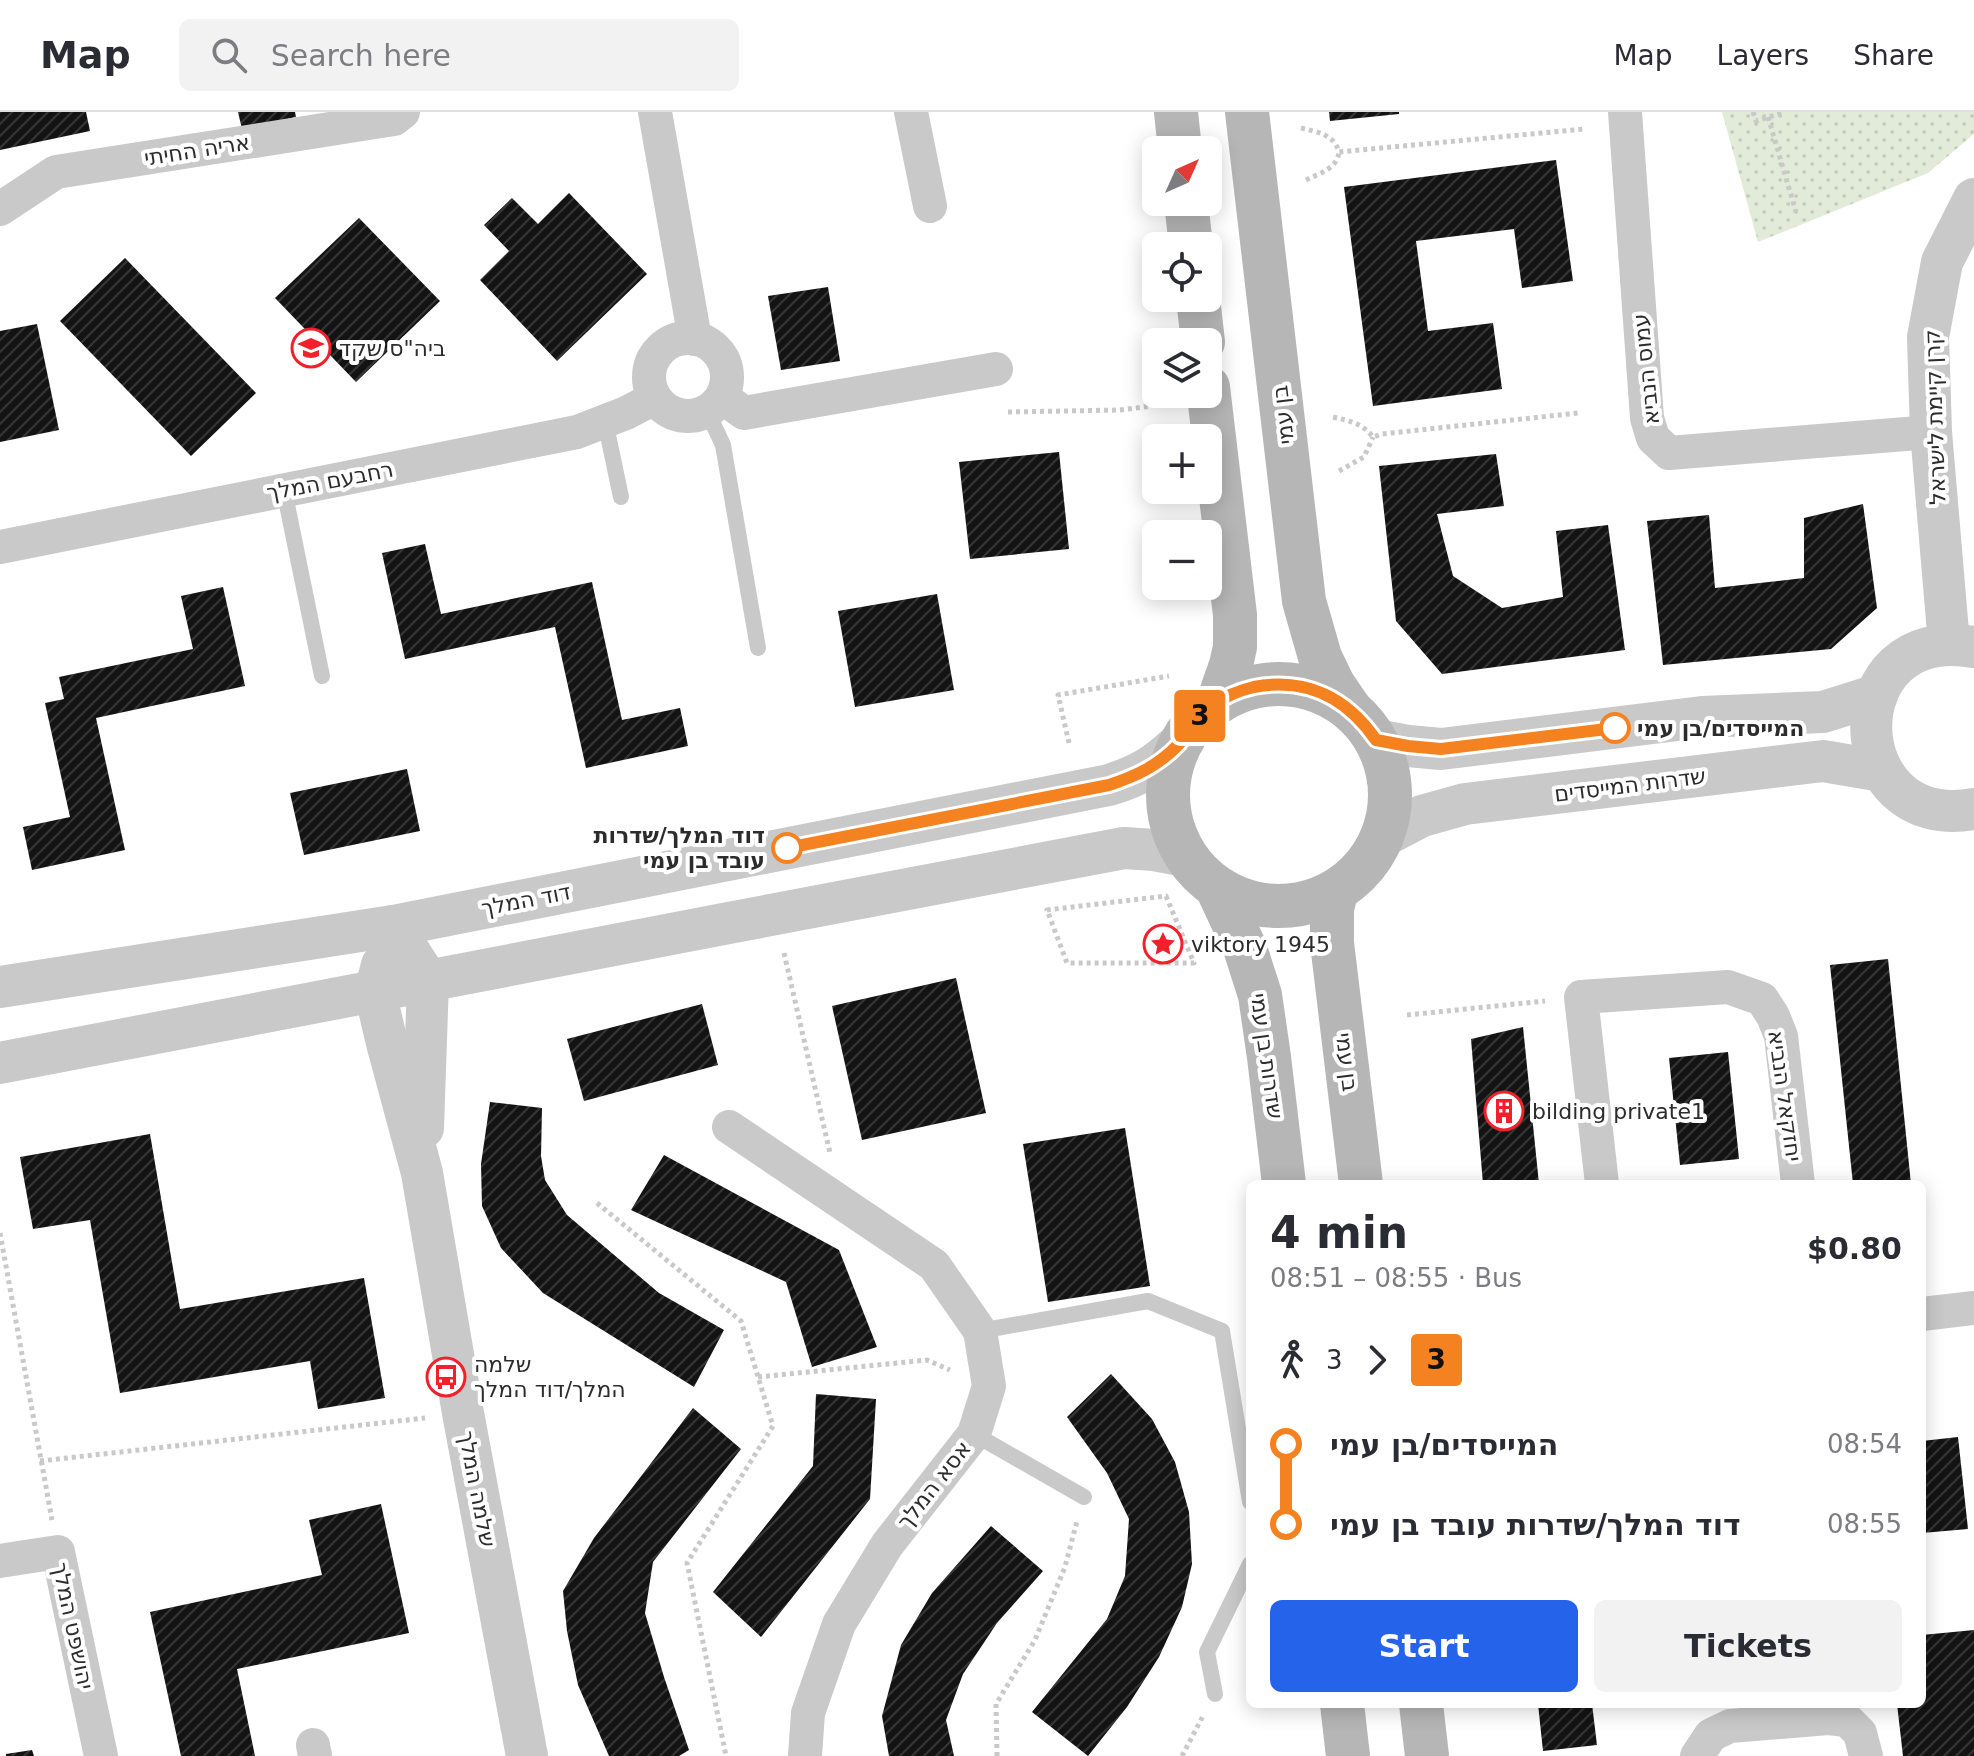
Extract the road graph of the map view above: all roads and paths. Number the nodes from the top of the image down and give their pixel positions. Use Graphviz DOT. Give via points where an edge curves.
graph roads {
  1 [pos="403,112"];
  2 [pos="655,112"];
  3 [pos="911,112"];
  4 [pos="1176,112"];
  5 [pos="1247,112"];
  6 [pos="1625,112"];
  7 [pos="1753,112"];
  8 [pos="1785,112"];
  9 [pos="1768,117"];
  10 [pos="1301,128"];
  11 [pos="1584,129"];
  12 [pos="1179,136"];
  13 [pos="1339,152"];
  14 [pos="1306,180"];
  15 [pos="1974,199"];
  16 [pos="930,206"];
  17 [pos="0,209"];
  18 [pos="1796,212"];
  19 [pos="695,339"];
  20 [pos="996,369"];
  21 [pos="655,398"];
  22 [pos="715,404"];
  23 [pos="1142,407"];
  24 [pos="1210,408"];
  25 [pos="1008,412"];
  26 [pos="1578,413"];
  27 [pos="1333,417"];
  28 [pos="605,421"];
  29 [pos="1931,432"];
  30 [pos="1373,437"];
  31 [pos="1339,471"];
  32 [pos="284,490"];
  33 [pos="621,497"];
  34 [pos="0,547"];
  35 [pos="1961,645"];
  36 [pos="758,648"];
  37 [pos="322,676"];
  38 [pos="1169,676"];
  39 [pos="1877,695"];
  40 [pos="1218,702"];
  41 [pos="1363,724"];
  42 [pos="1069,743"];
  43 [pos="1180,743"];
  44 [pos="1882,771"];
  45 [pos="1973,815"];
  46 [pos="1384,836"];
  47 [pos="1186,856"];
  48 [pos="1217,888"];
  49 [pos="1336,892"];
  50 [pos="775,913"];
  51 [pos="393,926"];
  52 [pos="1194,963"];
  53 [pos="428,981"];
  54 [pos="0,987"];
  55 [pos="375,992"];
  56 [pos="1581,997"];
  57 [pos="1407,1015"];
  58 [pos="0,1063"];
  59 [pos="729,1127"];
  60 [pos="422,1173"];
  61 [pos="1283,1180"];
  62 [pos="1361,1180"];
  63 [pos="1602,1180"];
  64 [pos="1798,1180"];
  65 [pos="597,1203"];
  66 [pos="842,1204"];
  67 [pos="0,1233"];
  68 [pos="1974,1308"];
  69 [pos="1926,1314"];
  70 [pos="980,1331"];
  71 [pos="758,1377"];
  72 [pos="989,1386"];
  73 [pos="463,1413"];
  74 [pos="974,1434"];
  75 [pos="40,1461"];
  76 [pos="1246,1478"];
  77 [pos="1084,1497"];
  78 [pos="58,1552"];
  79 [pos="0,1561"];
  80 [pos="1246,1572"];
  81 [pos="1215,1694"];
  82 [pos="1342,1708"];
  83 [pos="1421,1708"];
  84 [pos="101,1756"];
  85 [pos="527,1756"];
  86 [pos="726,1756"];
  87 [pos="805,1756"];
  88 [pos="997,1756"];
  89 [pos="1182,1756"];
  90 [pos="1348,1756"];
  91 [pos="1427,1756"];
  92 [pos="1697,1756"];
  93 [pos="1866,1756"];
  1 -- 17 [label="street, אריה החיתי" via="394,119 56,172"];
  2 -- 19 [label="street"];
  3 -- 16 [label="street"];
  4 -- 12 [label="main road"];
  5 -- 41 [label="main road, בן עמי" via="1304,601 1320,657"];
  6 -- 29 [label="street, עמוס הנביא" via="1647,418 1653,438 1669,453"];
  7 -- 9 [label="path" via="1756,121"];
  8 -- 9 [label="path"];
  9 -- 18 [label="path"];
  10 -- 13 [label="path" via="1331,138"];
  11 -- 13 [label="path"];
  13 -- 14 [label="path" via="1334,166"];
  15 -- 29 [label="street, קרן קיימת לישראל" via="1942,262 1928,337"];
  19 -- 21 [label="street" via="673,341 657,354 649,374"];
  19 -- 22 [label="street" via="716,350 727,373"];
  20 -- 22 [label="street" via="744,413"];
  21 -- 22 [label="street" via="667,411 686,417"];
  21 -- 28 [label="street, רחבעם המלך"];
  22 -- 36 [label="lane"];
  23 -- 25 [label="path"];
  24 -- 40 [label="main road" via="1235,615 1235,647"];
  26 -- 30 [label="path"];
  27 -- 30 [label="path" via="1358,423"];
  28 -- 32 [label="street, רחבעם המלך" via="577,432"];
  28 -- 33 [label="lane"];
  29 -- 35 [label="street, קרן קיימת לישראל"];
  30 -- 31 [label="path" via="1364,457"];
  32 -- 34 [label="street, רחבעם המלך"];
  32 -- 37 [label="lane"];
  35 -- 39 [label="street" via="1926,648 1903,661"];
  38 -- 42 [label="path" via="1058,695"];
  39 -- 41 [label="street" via="1823,712 1702,717 1441,749 1408,746"];
  39 -- 44 [label="street" via="1870,726"];
  40 -- 41 [label="main road" via="1243,689 1299,685 1326,694"];
  40 -- 43 [label="main road"];
  41 -- 46 [label="main road" via="1386,763 1391,787"];
  43 -- 47 [label="main road" via="1169,771 1167,801"];
  43 -- 51 [label="street, דוד המלך" via="1157,765 1109,785"];
  44 -- 45 [label="street" via="1920,804"];
  44 -- 46 [label="street, שדרות המייסדים" via="1823,761 1465,804 1422,816"];
  46 -- 49 [label="main road" via="1356,877"];
  47 -- 48 [label="main road"];
  47 -- 50 [label="street" via="1124,848"];
  48 -- 49 [label="main road" via="1263,906 1288,907"];
  48 -- 61 [label="main road, שדרות בן עמי" via="1260,995"];
  49 -- 62 [label="main road, בן עמי" via="1332,943"];
  50 -- 53 [label="street"];
  50 -- 66 [label="path"];
  51 -- 53 [label="street"];
  51 -- 54 [label="street, דוד המלך"];
  51 -- 55 [label="street, שלמה המלך"];
  52 -- 52 [label="path" via="1067,963 1047,910 1166,896"];
  53 -- 55 [label="street"];
  53 -- 60 [label="street, שלמה המלך"];
  55 -- 58 [label="street"];
  55 -- 60 [label="street, שלמה המלך"];
  56 -- 57 [label="path"];
  56 -- 63 [label="street"];
  56 -- 64 [label="street, יחזקאל הנביא" via="1728,987 1762,999 1781,1036"];
  59 -- 66 [label="street, אסא המלך"];
  60 -- 73 [label="street, שלמה המלך"];
  65 -- 71 [label="path" via="741,1321"];
  66 -- 70 [label="street, אסא המלך" via="934,1265"];
  67 -- 75 [label="path"];
  68 -- 69 [label="street"];
  70 -- 72 [label="street, אסא המלך"];
  70 -- 76 [label="lane" via="1148,1301 1222,1331"];
  71 -- 72 [label="path" via="927,1360"];
  71 -- 86 [label="path" via="773,1426 687,1563"];
  72 -- 74 [label="street, אסא המלך"];
  73 -- 75 [label="path"];
  73 -- 85 [label="street, שלמה המלך"];
  74 -- 77 [label="lane"];
  74 -- 87 [label="street, אסא המלך" via="887,1545 839,1624 808,1713"];
  75 -- 78 [label="path"];
  77 -- 88 [label="path" via="1065,1567 1035,1640 996,1704"];
  78 -- 79 [label="street, יהושפט המלך"];
  78 -- 84 [label="street, יהושפט המלך"];
  80 -- 81 [label="lane" via="1207,1652"];
  81 -- 89 [label="path"];
  82 -- 90 [label="main road"];
  83 -- 91 [label="main road"];
  92 -- 93 [label="street" via="1711,1735 1730,1726 1828,1718 1847,1720 1860,1733"];
}
